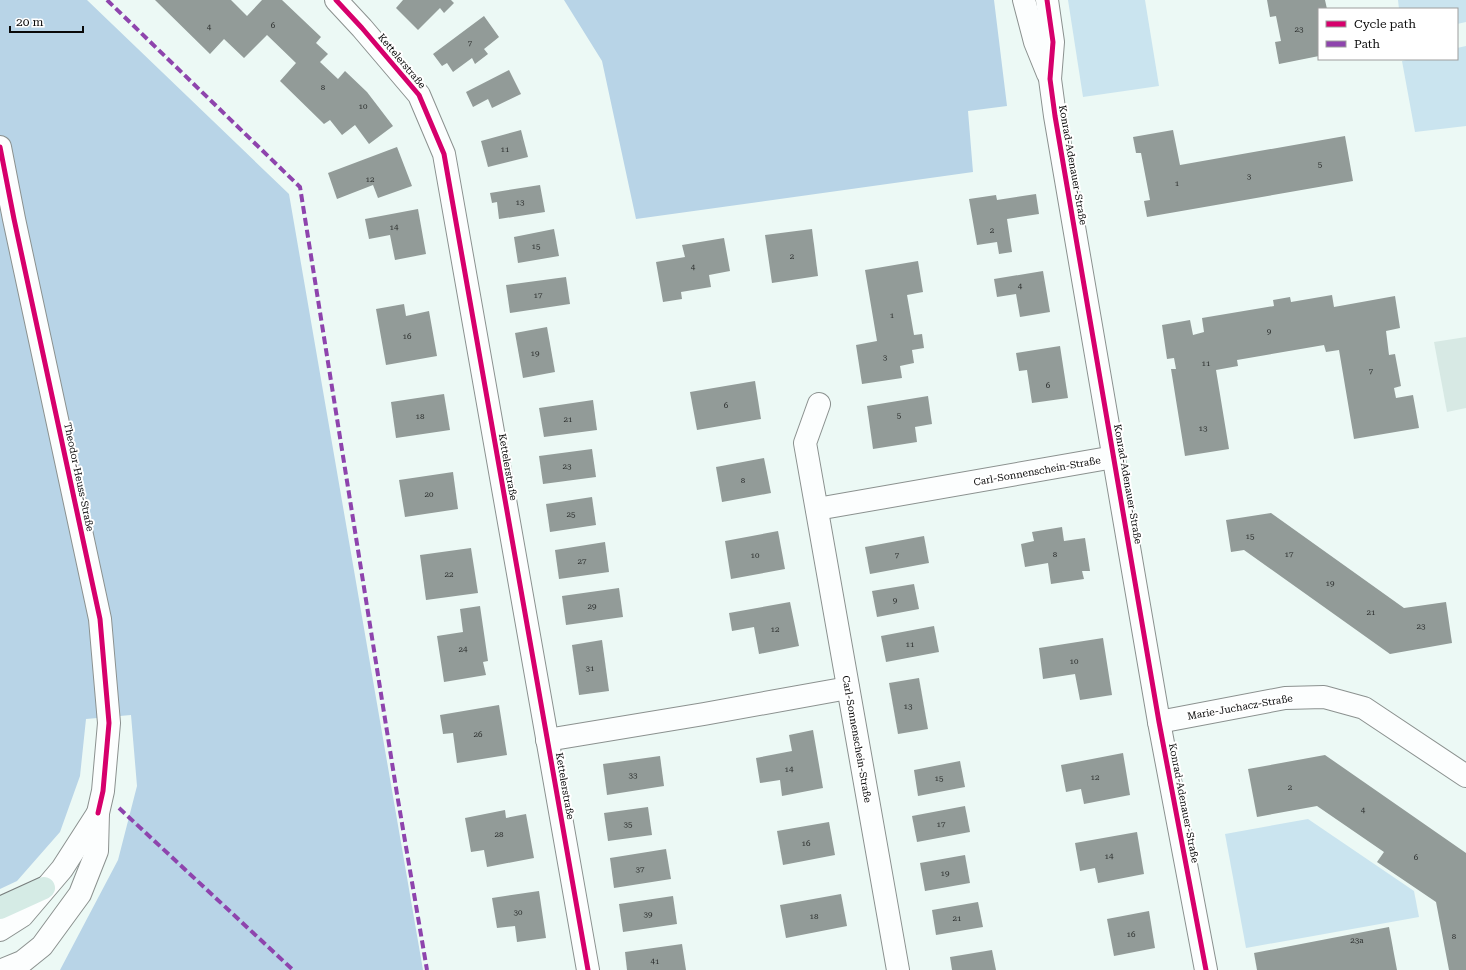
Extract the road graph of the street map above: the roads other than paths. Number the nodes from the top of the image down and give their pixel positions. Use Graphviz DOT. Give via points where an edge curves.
graph roads {
  1 [pos="336,0"];
  2 [pos="1024,0"];
  3 [pos="1047,0"];
  4 [pos="1050,79"];
  5 [pos="0,148"];
  6 [pos="819,404"];
  7 [pos="1114,457"];
  8 [pos="817,509"];
  9 [pos="848,688"];
  10 [pos="1159,722"];
  11 [pos="547,740"];
  12 [pos="1466,776"];
  13 [pos="98,813"];
  14 [pos="44,888"];
  15 [pos="0,908"];
  16 [pos="0,930"];
  17 [pos="42,946"];
  18 [pos="2,970"];
  19 [pos="38,970"];
  20 [pos="588,970"];
  21 [pos="898,970"];
  22 [pos="1206,970"];
  1 -- 11 [label="street, Kettelerstraße" via="419,95 444,154"];
  2 -- 4 [label="street, Konrad-Adenauer-Straße" via="1035,42"];
  3 -- 4 [label="street, Konrad-Adenauer-Straße" via="1053,42"];
  4 -- 7 [label="street, Konrad-Adenauer-Straße"];
  5 -- 13 [label="street, Theodor-Heuss-Straße" via="100,620 109,724 103,791"];
  6 -- 8 [label="street, Carl-Sonnenschein-Straße" via="806,443"];
  7 -- 8 [label="street, Carl-Sonnenschein-Straße"];
  7 -- 10 [label="street, Konrad-Adenauer-Straße"];
  8 -- 9 [label="street, Carl-Sonnenschein-Straße"];
  9 -- 11 [label="street, Kettelerstraße"];
  9 -- 21 [label="street, Carl-Sonnenschein-Straße"];
  10 -- 12 [label="street, Marie-Juchacz-Straße" via="1285,698 1324,697 1364,708"];
  10 -- 22 [label="street, Konrad-Adenauer-Straße"];
  11 -- 20 [label="street, Kettelerstraße"];
  13 -- 14 [label="street, Theodor-Heuss-Straße" via="62,868"];
  13 -- 17 [label="street, Theodor-Heuss-Straße" via="97,851 80,894"];
  14 -- 15 [label="main road"];
  14 -- 16 [label="street, Theodor-Heuss-Straße" via="22,916"];
  17 -- 18 [label="street, Theodor-Heuss-Straße" via="22,962"];
  17 -- 19 [label="street"];
}
